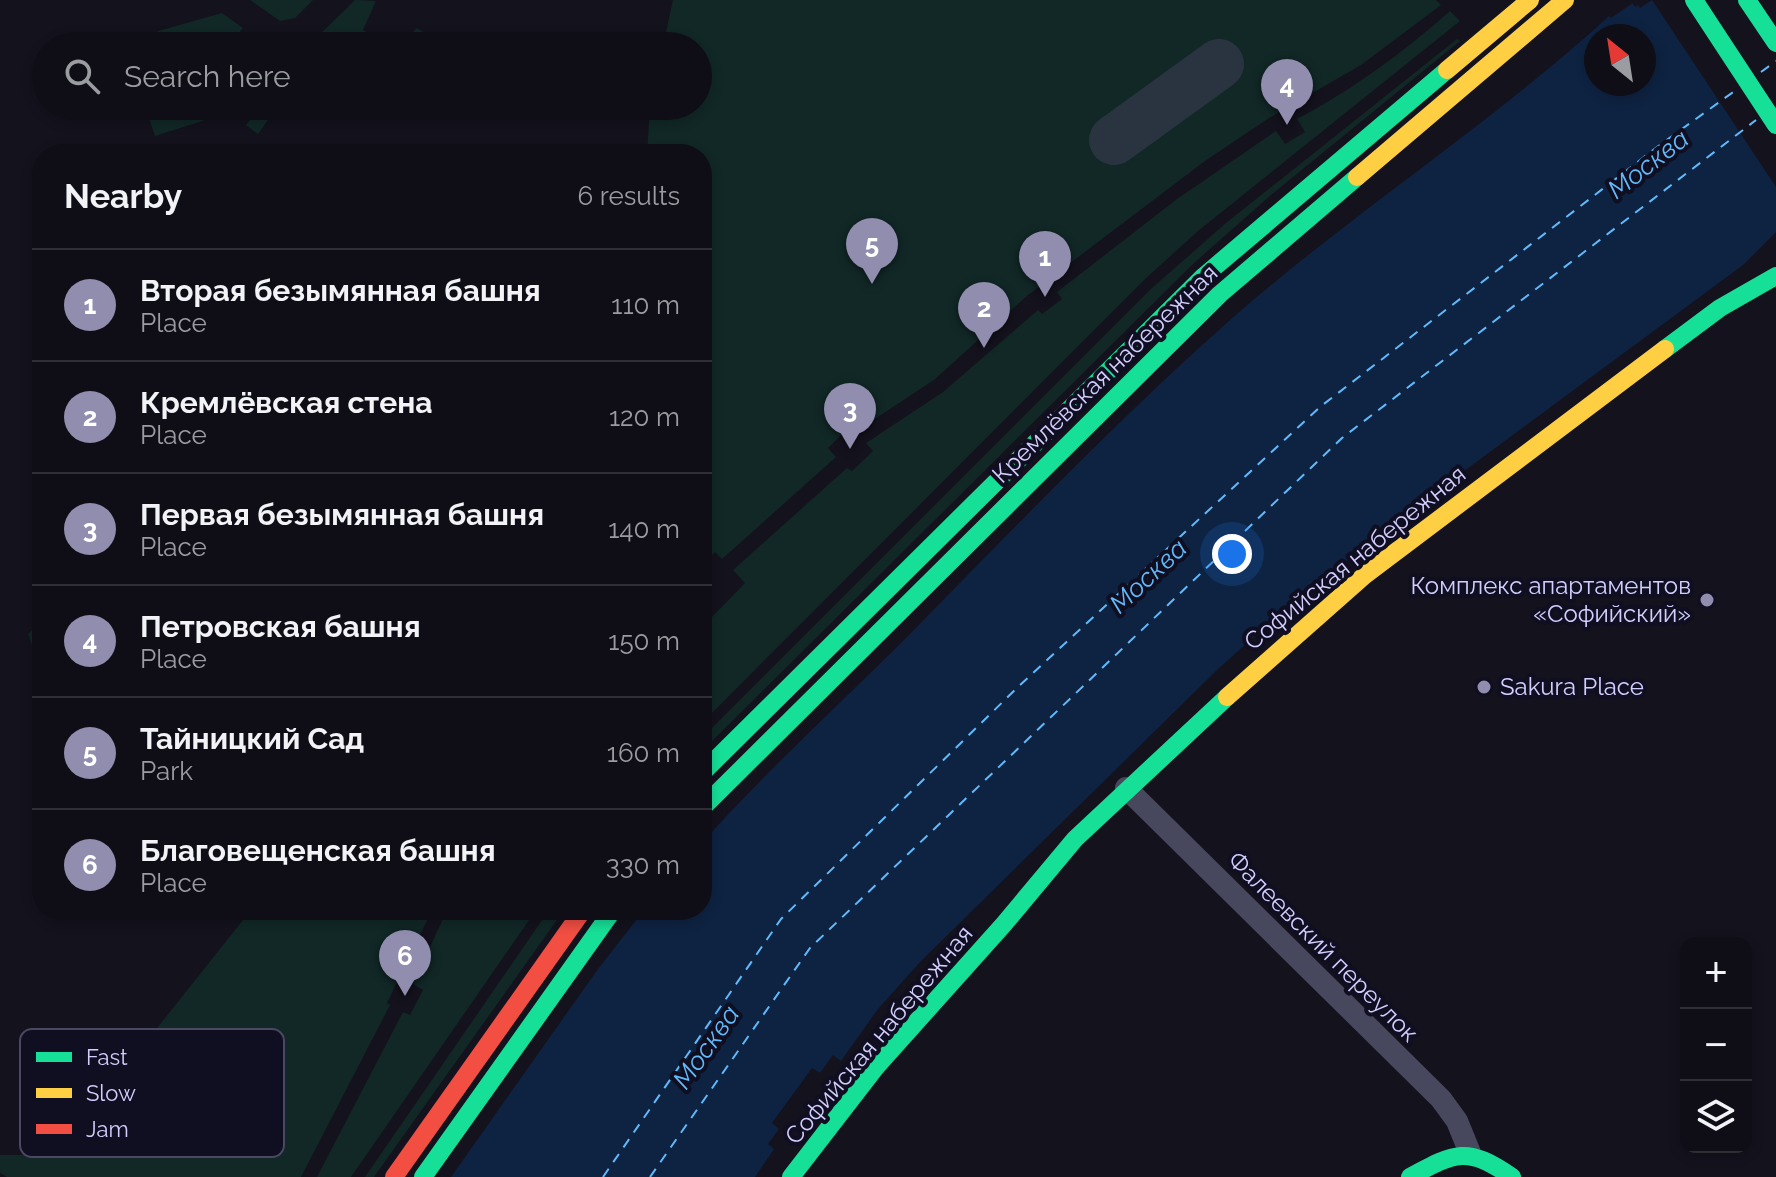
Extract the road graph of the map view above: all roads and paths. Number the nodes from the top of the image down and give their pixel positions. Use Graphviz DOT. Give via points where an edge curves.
graph roads {
  1 [pos="1530,0"];
  2 [pos="1565,0"];
  3 [pos="1694,0"];
  4 [pos="1747,0"];
  5 [pos="1776,43"];
  6 [pos="1776,125"];
  7 [pos="1776,276"];
  8 [pos="1553,457"];
  9 [pos="1437,544"];
  10 [pos="1234,716"];
  11 [pos="712,763"];
  12 [pos="1133,795"];
  13 [pos="712,798"];
  14 [pos="576,920"];
  15 [pos="606,920"];
  16 [pos="1470,1153"];
  17 [pos="394,1177"];
  18 [pos="423,1177"];
  19 [pos="791,1177"];
  20 [pos="1410,1177"];
  21 [pos="1512,1177"];
  1 -- 11 [label="main road, Кремлёвская набережная" via="1204,276"];
  2 -- 13 [label="main road, Кремлёвская набережная" via="1220,294"];
  3 -- 6 [label="main road"];
  4 -- 5 [label="main road"];
  7 -- 12 [label="main road, Софийская набережная" via="1720,308 1365,575"];
  8 -- 9 [label="main road, Софийская набережная"];
  10 -- 12 [label="main road, Софийская набережная"];
  12 -- 16 [label="street, Фалеевский переулок" via="1441,1099"];
  12 -- 19 [label="main road, Софийская набережная" via="1004,924 876,1067"];
  14 -- 17 [label="main road"];
  15 -- 18 [label="main road"];
  16 -- 20 [label="main road"];
  16 -- 21 [label="main road"];
}
